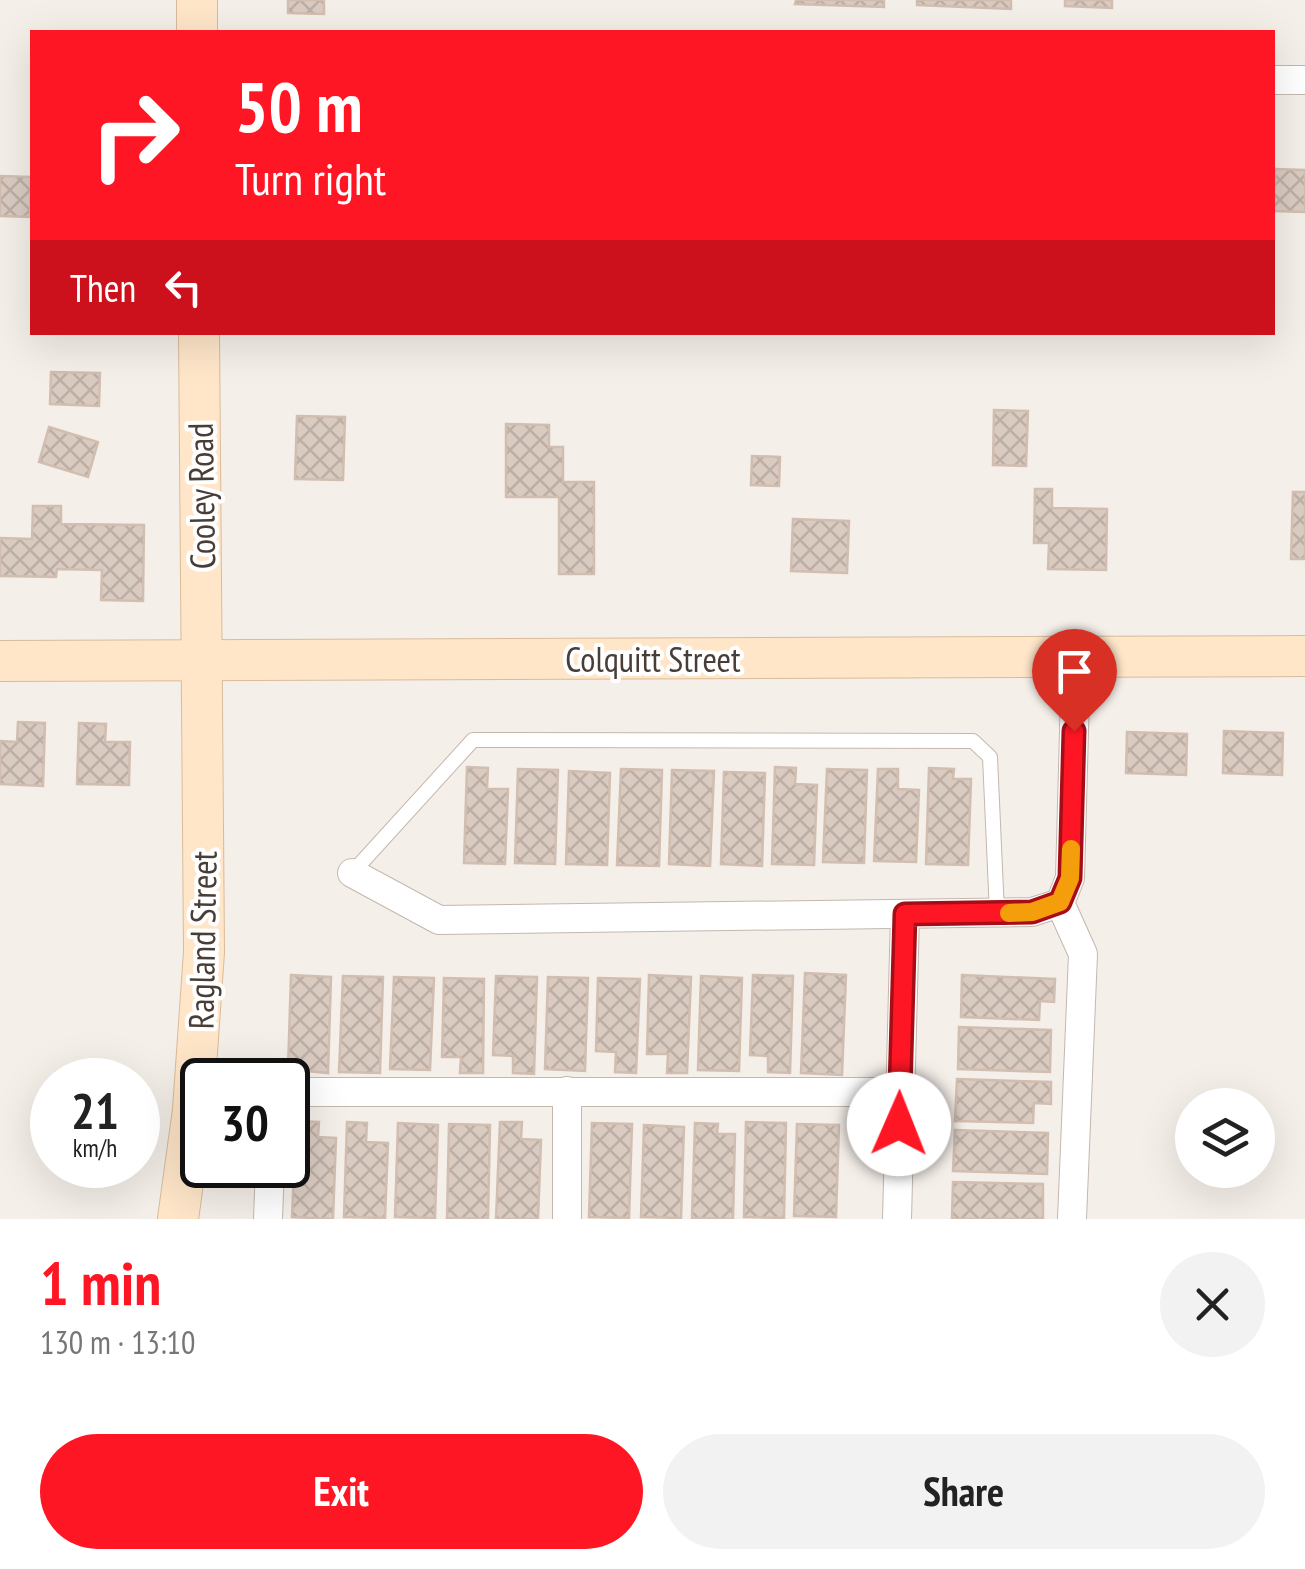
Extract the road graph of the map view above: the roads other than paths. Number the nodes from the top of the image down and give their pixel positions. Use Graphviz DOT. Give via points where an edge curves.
graph roads {
  1 [pos="198,0"];
  2 [pos="197,30"];
  3 [pos="1275,80"];
  4 [pos="1305,80"];
  5 [pos="199,335"];
  6 [pos="1305,656"];
  7 [pos="1076,658"];
  8 [pos="203,660"];
  9 [pos="0,661"];
  10 [pos="352,873"];
  11 [pos="1060,902"];
  12 [pos="905,914"];
  13 [pos="998,914"];
  14 [pos="567,1091"];
  15 [pos="310,1092"];
  16 [pos="900,1092"];
  17 [pos="269,1188"];
  18 [pos="178,1219"];
  19 [pos="268,1219"];
  20 [pos="567,1219"];
  21 [pos="897,1219"];
  22 [pos="1072,1219"];
  1 -- 2 [label="street"];
  3 -- 4 [label="street"];
  5 -- 8 [label="street, Cooley Road"];
  6 -- 7 [label="street, Colquitt Street"];
  7 -- 8 [label="street, Colquitt Street"];
  7 -- 11 [label="street" via="1070,878"];
  8 -- 9 [label="street, Colquitt Street"];
  8 -- 18 [label="street, Ragland Street" via="202,1012"];
  10 -- 12 [label="street" via="439,920"];
  10 -- 13 [label="lane" via="473,740 973,741 990,758"];
  11 -- 13 [label="street"];
  11 -- 22 [label="street" via="1084,954"];
  12 -- 13 [label="street"];
  12 -- 16 [label="street"];
  14 -- 15 [label="street"];
  14 -- 16 [label="street"];
  14 -- 20 [label="street"];
  16 -- 21 [label="street"];
  17 -- 19 [label="street"];
}
